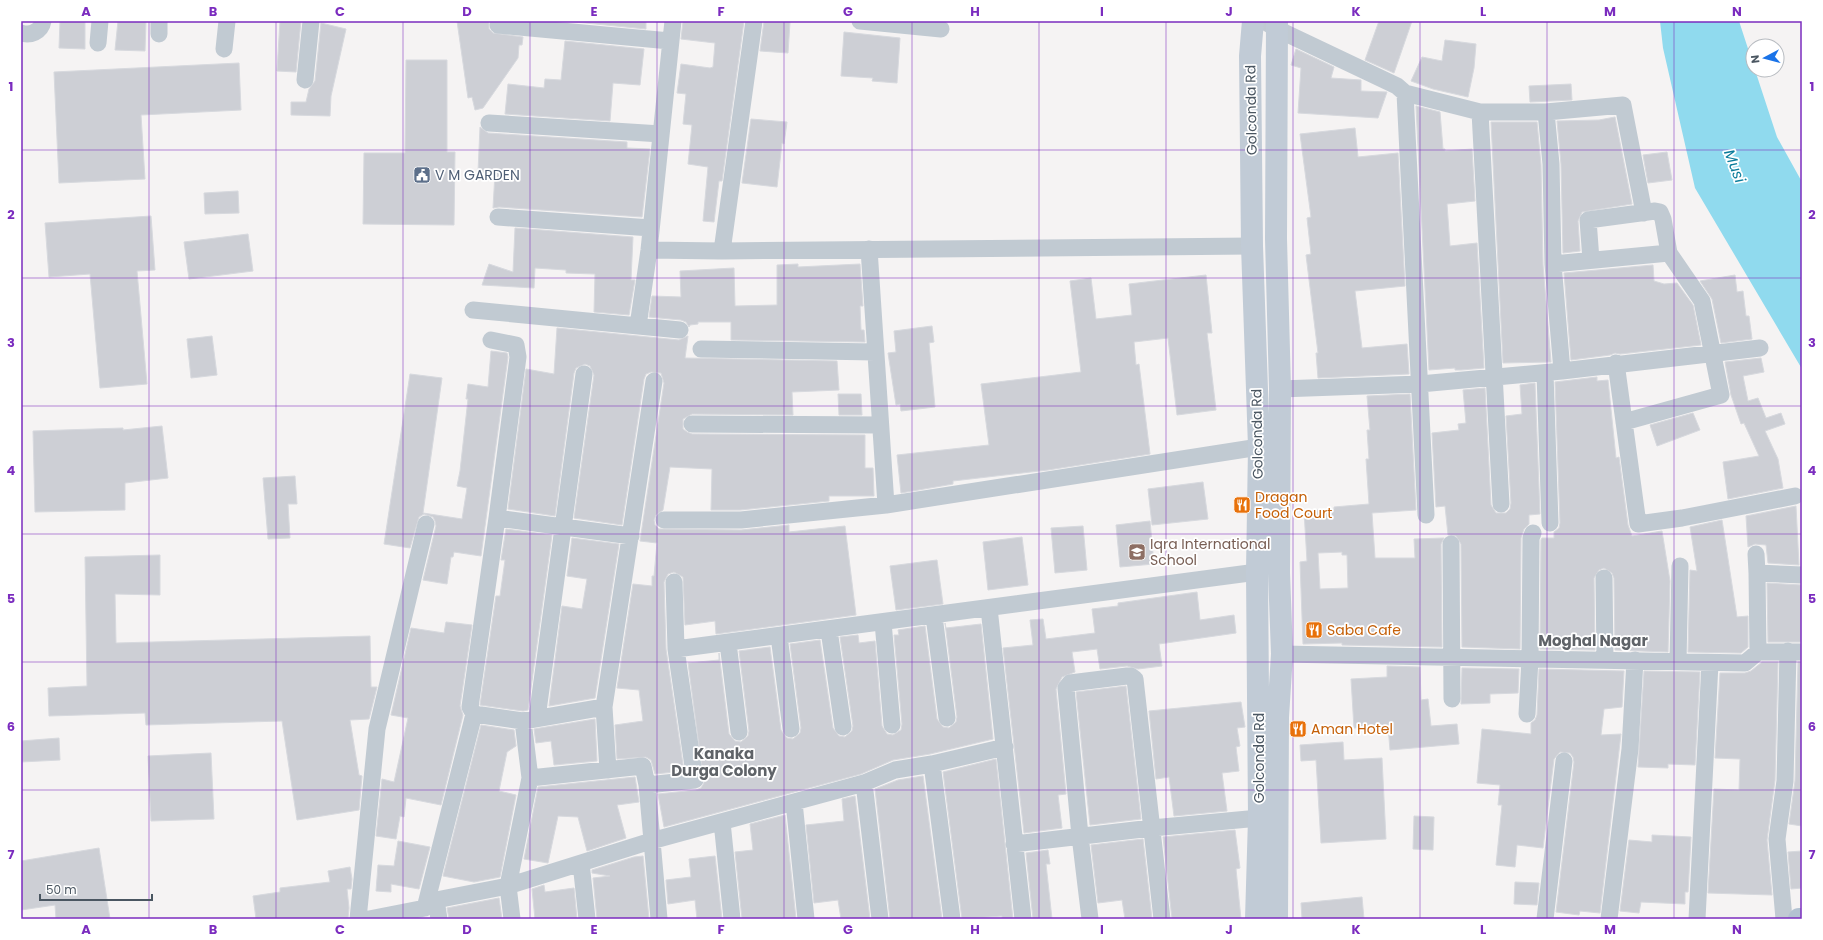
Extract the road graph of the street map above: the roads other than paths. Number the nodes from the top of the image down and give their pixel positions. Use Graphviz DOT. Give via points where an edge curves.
graph roads {
  1 [pos="43,21"];
  2 [pos="100,21"];
  3 [pos="226,21"];
  4 [pos="311,21"];
  5 [pos="672,21"];
  6 [pos="754,21"];
  7 [pos="860,21"];
  8 [pos="1253,21"];
  9 [pos="1272,24"];
  10 [pos="498,25"];
  11 [pos="941,29"];
  12 [pos="21,33"];
  13 [pos="670,41"];
  14 [pos="98,43"];
  15 [pos="224,48"];
  16 [pos="305,80"];
  17 [pos="1405,93"];
  18 [pos="1480,112"];
  19 [pos="1546,112"];
  20 [pos="489,123"];
  21 [pos="661,134"];
  22 [pos="1644,213"];
  23 [pos="498,217"];
  24 [pos="651,228"];
  25 [pos="1252,246"];
  26 [pos="869,248"];
  27 [pos="649,250"];
  28 [pos="722,251"];
  29 [pos="1669,253"];
  30 [pos="1591,260"];
  31 [pos="1553,264"];
  32 [pos="473,310"];
  33 [pos="638,326"];
  34 [pos="680,330"];
  35 [pos="491,340"];
  36 [pos="1760,348"];
  37 [pos="701,349"];
  38 [pos="875,352"];
  39 [pos="1711,354"];
  40 [pos="1616,363"];
  41 [pos="1562,371"];
  42 [pos="1546,373"];
  43 [pos="584,374"];
  44 [pos="1495,377"];
  45 [pos="654,381"];
  46 [pos="1420,384"];
  47 [pos="1280,389"];
  48 [pos="1624,422"];
  49 [pos="692,424"];
  50 [pos="880,425"];
  51 [pos="1259,447"];
  52 [pos="1795,496"];
  53 [pos="1501,504"];
  54 [pos="886,505"];
  55 [pos="1426,515"];
  56 [pos="498,518"];
  57 [pos="664,520"];
  58 [pos="1550,523"];
  59 [pos="426,524"];
  60 [pos="564,528"];
  61 [pos="1533,533"];
  62 [pos="631,536"];
  63 [pos="1451,544"];
  64 [pos="1756,554"];
  65 [pos="1680,566"];
  66 [pos="1257,572"];
  67 [pos="1757,573"];
  68 [pos="1802,575"];
  69 [pos="1604,578"];
  70 [pos="674,582"];
  71 [pos="989,608"];
  72 [pos="934,616"];
  73 [pos="882,622"];
  74 [pos="830,630"];
  75 [pos="779,636"];
  76 [pos="728,642"];
  77 [pos="676,649"];
  78 [pos="1758,652"];
  79 [pos="1795,652"];
  80 [pos="1282,654"];
  81 [pos="1453,658"];
  82 [pos="1530,659"];
  83 [pos="1605,660"];
  84 [pos="1635,660"];
  85 [pos="1678,662"];
  86 [pos="1710,663"];
  87 [pos="1452,699"];
  88 [pos="604,707"];
  89 [pos="474,714"];
  90 [pos="1527,714"];
  91 [pos="947,718"];
  92 [pos="530,720"];
  93 [pos="892,725"];
  94 [pos="843,727"];
  95 [pos="791,729"];
  96 [pos="739,732"];
  97 [pos="1005,747"];
  98 [pos="1564,761"];
  99 [pos="932,764"];
  100 [pos="608,770"];
  101 [pos="530,778"];
  102 [pos="864,783"];
  103 [pos="646,785"];
  104 [pos="794,802"];
  105 [pos="1258,818"];
  106 [pos="722,822"];
  107 [pos="1152,828"];
  108 [pos="1080,836"];
  109 [pos="652,841"];
  110 [pos="1014,844"];
  111 [pos="581,863"];
  112 [pos="508,886"];
  113 [pos="431,904"];
  114 [pos="358,919"];
  115 [pos="369,919"];
  116 [pos="439,919"];
  117 [pos="512,919"];
  118 [pos="587,919"];
  119 [pos="659,919"];
  120 [pos="732,919"];
  121 [pos="806,919"];
  122 [pos="880,919"];
  123 [pos="952,919"];
  124 [pos="1023,919"];
  125 [pos="1090,919"];
  126 [pos="1162,919"];
  127 [pos="1256,919"];
  128 [pos="1277,919"];
  129 [pos="1545,919"];
  130 [pos="1609,919"];
  131 [pos="1697,919"];
  132 [pos="1784,919"];
  1 -- 12 [label="street" via="36,31 27,35"];
  2 -- 14 [label="street"];
  3 -- 15 [label="street"];
  4 -- 16 [label="street"];
  5 -- 13 [label="street"];
  6 -- 28 [label="street"];
  7 -- 11 [label="street"];
  8 -- 25 [label="main road, Golconda Rd" via="1250,56"];
  9 -- 17 [label="street" via="1397,86"];
  9 -- 47 [label="main road, Golconda Rd"];
  10 -- 13 [label="street"];
  13 -- 21 [label="street"];
  17 -- 18 [label="street"];
  17 -- 46 [label="street"];
  18 -- 19 [label="street"];
  18 -- 44 [label="street"];
  19 -- 22 [label="street" via="1623,105"];
  19 -- 31 [label="street" via="1551,164"];
  20 -- 21 [label="street"];
  21 -- 24 [label="street"];
  22 -- 29 [label="street" via="1660,212"];
  22 -- 30 [label="street" via="1588,220"];
  23 -- 24 [label="street"];
  24 -- 27 [label="street"];
  25 -- 26 [label="street"];
  25 -- 51 [label="main road, Golconda Rd"];
  26 -- 28 [label="street"];
  26 -- 38 [label="street"];
  27 -- 28 [label="street"];
  27 -- 33 [label="street"];
  29 -- 30 [label="street"];
  29 -- 39 [label="street" via="1702,301"];
  30 -- 31 [label="street"];
  31 -- 41 [label="street"];
  32 -- 33 [label="street"];
  33 -- 34 [label="street"];
  35 -- 56 [label="street" via="516,345 518,357"];
  36 -- 39 [label="street"];
  37 -- 38 [label="street"];
  38 -- 50 [label="street"];
  39 -- 40 [label="street"];
  39 -- 48 [label="street" via="1721,395"];
  40 -- 41 [label="street"];
  40 -- 48 [label="street"];
  41 -- 42 [label="street"];
  42 -- 44 [label="street"];
  42 -- 58 [label="street"];
  43 -- 60 [label="street"];
  44 -- 46 [label="street"];
  44 -- 53 [label="street"];
  45 -- 62 [label="street"];
  46 -- 47 [label="street"];
  46 -- 55 [label="street"];
  47 -- 80 [label="main road, Golconda Rd" via="1279,573"];
  48 -- 52 [label="street" via="1638,524"];
  49 -- 50 [label="street"];
  50 -- 54 [label="street"];
  51 -- 54 [label="street"];
  51 -- 66 [label="main road, Golconda Rd"];
  54 -- 57 [label="street" via="741,520"];
  56 -- 60 [label="street"];
  56 -- 89 [label="street" via="470,707"];
  59 -- 114 [label="street" via="377,729"];
  60 -- 62 [label="street"];
  60 -- 92 [label="street"];
  61 -- 82 [label="street"];
  62 -- 88 [label="street"];
  63 -- 81 [label="street"];
  64 -- 67 [label="street"];
  65 -- 85 [label="street"];
  66 -- 71 [label="street"];
  66 -- 105 [label="main road, Golconda Rd"];
  67 -- 68 [label="street"];
  67 -- 78 [label="street"];
  69 -- 83 [label="street"];
  70 -- 77 [label="street"];
  71 -- 72 [label="street"];
  71 -- 97 [label="street"];
  72 -- 73 [label="street"];
  72 -- 91 [label="street"];
  73 -- 74 [label="street"];
  73 -- 93 [label="street"];
  74 -- 75 [label="street"];
  74 -- 94 [label="street"];
  75 -- 76 [label="street"];
  75 -- 95 [label="street"];
  76 -- 77 [label="street"];
  76 -- 96 [label="street"];
  77 -- 103 [label="street" via="695,780"];
  78 -- 79 [label="street"];
  78 -- 86 [label="street" via="1745,663"];
  79 -- 132 [label="street" via="1785,781 1777,839"];
  80 -- 81 [label="street"];
  80 -- 128 [label="main road, Golconda Rd" via="1278,717"];
  81 -- 82 [label="street"];
  81 -- 87 [label="street"];
  82 -- 83 [label="street"];
  82 -- 90 [label="street"];
  83 -- 84 [label="street"];
  84 -- 85 [label="street"];
  84 -- 130 [label="street" via="1630,749"];
  85 -- 86 [label="street"];
  86 -- 131 [label="street"];
  88 -- 92 [label="street"];
  88 -- 100 [label="street"];
  89 -- 92 [label="street"];
  89 -- 113 [label="street"];
  92 -- 101 [label="street"];
  97 -- 99 [label="street"];
  97 -- 110 [label="street"];
  98 -- 129 [label="street"];
  99 -- 102 [label="street" via="895,770"];
  99 -- 123 [label="street"];
  100 -- 101 [label="street"];
  100 -- 103 [label="street" via="643,766"];
  101 -- 112 [label="street"];
  102 -- 104 [label="street"];
  102 -- 122 [label="street"];
  103 -- 109 [label="street"];
  104 -- 106 [label="street"];
  104 -- 121 [label="street"];
  105 -- 107 [label="street"];
  105 -- 127 [label="main road, Golconda Rd"];
  106 -- 109 [label="street"];
  106 -- 120 [label="street"];
  107 -- 108 [label="street"];
  107 -- 108 [label="street" via="1135,679 1127,676 1070,683 1066,688"];
  107 -- 126 [label="street"];
  108 -- 110 [label="street"];
  108 -- 125 [label="street"];
  109 -- 111 [label="street"];
  109 -- 119 [label="street"];
  110 -- 124 [label="street"];
  111 -- 112 [label="street"];
  111 -- 118 [label="street"];
  112 -- 113 [label="street"];
  112 -- 117 [label="street"];
  113 -- 115 [label="street"];
  113 -- 116 [label="street"];
}
